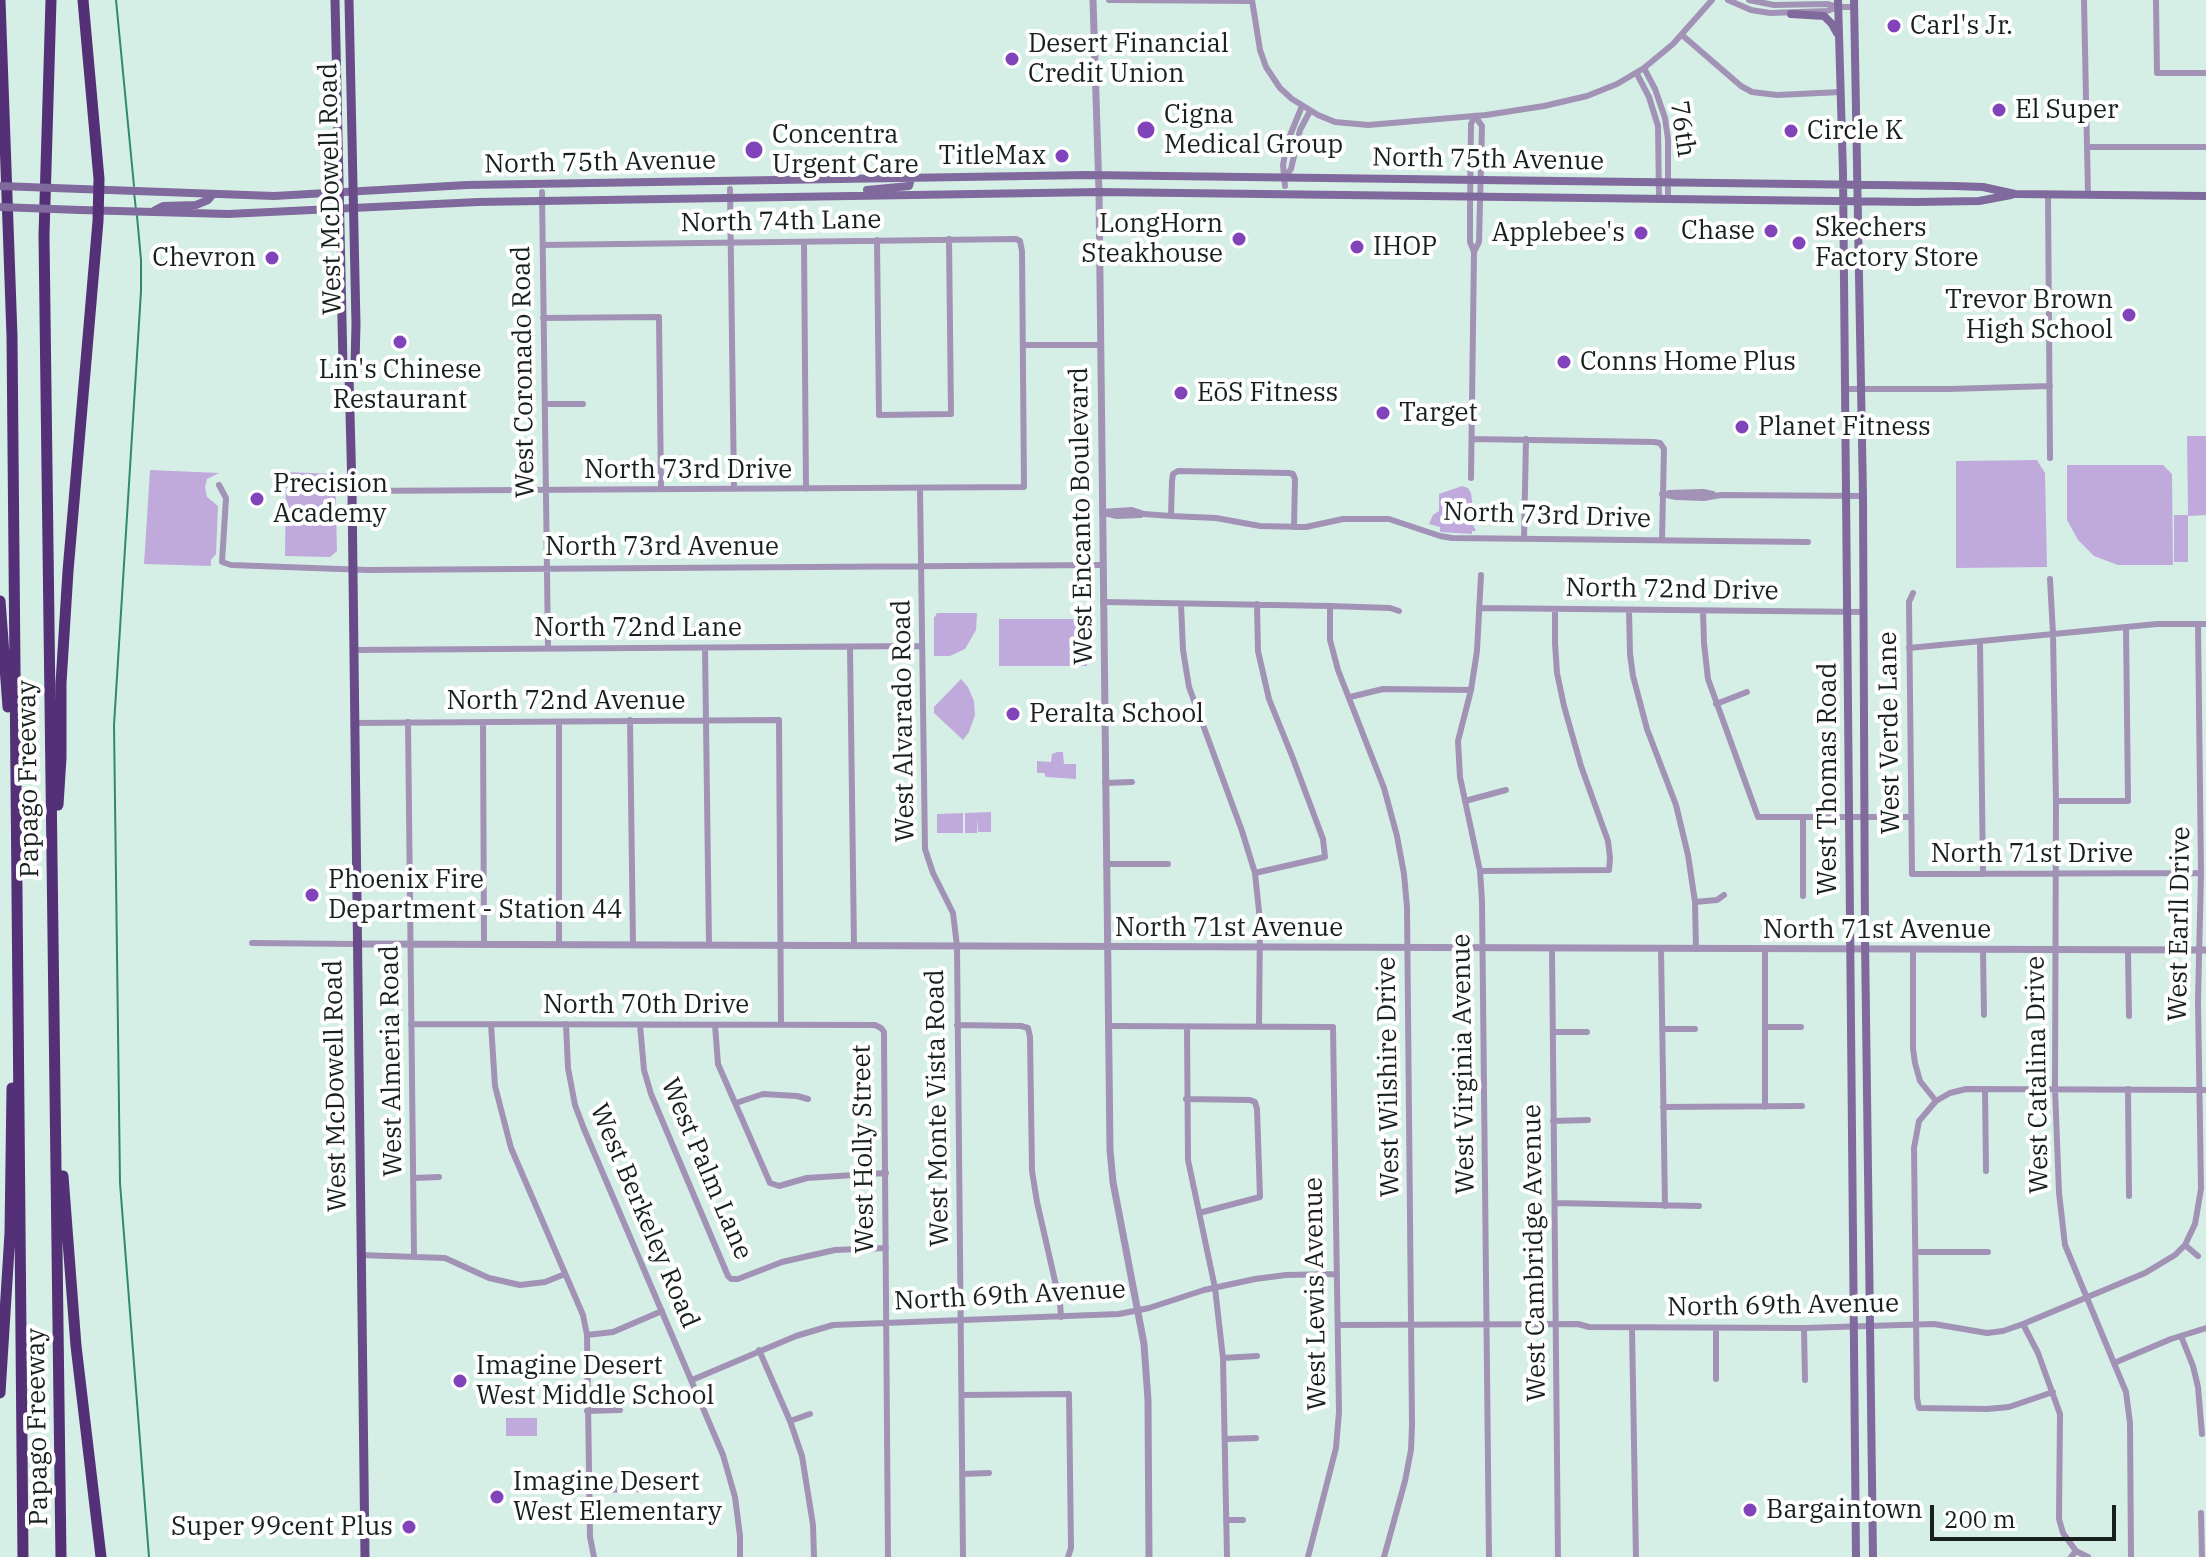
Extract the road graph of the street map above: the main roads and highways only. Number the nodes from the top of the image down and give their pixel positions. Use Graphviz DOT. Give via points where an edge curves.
graph roads {
  1 [pos="0,0"];
  2 [pos="51,0"];
  3 [pos="83,0"];
  4 [pos="335,0"];
  5 [pos="349,0"];
  6 [pos="1854,3"];
  7 [pos="1838,4"];
  8 [pos="1791,14"];
  9 [pos="1839,35"];
  10 [pos="911,178"];
  11 [pos="1843,184"];
  12 [pos="1858,184"];
  13 [pos="0,186"];
  14 [pos="98,190"];
  15 [pos="354,192"];
  16 [pos="339,193"];
  17 [pos="213,194"];
  18 [pos="943,194"];
  19 [pos="2015,194"];
  20 [pos="823,196"];
  21 [pos="2206,196"];
  22 [pos="1843,201"];
  23 [pos="1858,201"];
  24 [pos="0,207"];
  25 [pos="354,209"];
  26 [pos="98,210"];
  27 [pos="340,210"];
  28 [pos="149,211"];
  29 [pos="349,374"];
  30 [pos="0,601"];
  31 [pos="16,816"];
  32 [pos="52,897"];
  33 [pos="18,1016"];
  34 [pos="56,1101"];
  35 [pos="1852,1157"];
  36 [pos="1868,1157"];
  37 [pos="1853,1280"];
  38 [pos="1870,1280"];
  39 [pos="0,1393"];
  40 [pos="23,1557"];
  41 [pos="61,1557"];
  42 [pos="101,1557"];
  43 [pos="365,1557"];
  44 [pos="1856,1557"];
  45 [pos="1873,1557"];
  1 -- 31 [label="highway, Papago Freeway" via="12,336"];
  2 -- 32 [label="highway, Papago Freeway" via="44,235"];
  3 -- 14 [label="highway"];
  4 -- 16 [label="main road, West McDowell Road"];
  5 -- 15 [label="main road, West McDowell Road"];
  6 -- 12 [label="main road, West Thomas Road"];
  7 -- 9 [label="main road, West Thomas Road"];
  8 -- 9 [label="main road" via="1824,16"];
  9 -- 11 [label="main road, West Thomas Road"];
  10 -- 11 [label="main road, North 75th Avenue"];
  10 -- 15 [label="main road, North 75th Avenue" via="497,184"];
  10 -- 18 [label="main road"];
  10 -- 20 [label="main road" via="909,186"];
  11 -- 12 [label="main road, North 75th Avenue"];
  11 -- 22 [label="main road, West Thomas Road"];
  12 -- 19 [label="main road, North 75th Avenue" via="1983,187"];
  12 -- 23 [label="main road, West Thomas Road"];
  13 -- 14 [label="main road, North 75th Avenue, bridge"];
  14 -- 17 [label="main road, North 75th Avenue"];
  14 -- 26 [label="highway"];
  15 -- 16 [label="main road, North 75th Avenue"];
  15 -- 25 [label="main road, West McDowell Road"];
  16 -- 17 [label="main road, North 75th Avenue"];
  16 -- 27 [label="main road, West McDowell Road"];
  17 -- 28 [label="main road" via="196,205"];
  18 -- 20 [label="main road, North 75th Avenue"];
  18 -- 22 [label="main road, North 75th Avenue"];
  19 -- 21 [label="main road, North 75th Avenue"];
  19 -- 23 [label="main road, North 75th Avenue" via="1979,201"];
  20 -- 25 [label="main road, North 75th Avenue" via="542,196"];
  22 -- 23 [label="main road, North 75th Avenue"];
  22 -- 35 [label="main road, West Thomas Road"];
  23 -- 36 [label="main road, West Thomas Road"];
  24 -- 26 [label="main road, North 75th Avenue, bridge"];
  25 -- 27 [label="main road, North 75th Avenue"];
  25 -- 29 [label="main road, West McDowell Road" via="355,365"];
  26 -- 28 [label="main road, North 75th Avenue"];
  26 -- 32 [label="highway" via="68,571"];
  27 -- 28 [label="main road, North 75th Avenue"];
  27 -- 29 [label="main road, West McDowell Road" via="343,365"];
  29 -- 43 [label="main road, West McDowell Road"];
  30 -- 31 [label="highway"];
  31 -- 33 [label="highway, Papago Freeway"];
  32 -- 34 [label="highway, Papago Freeway"];
  33 -- 39 [label="highway"];
  33 -- 40 [label="highway, Papago Freeway"];
  34 -- 41 [label="highway, Papago Freeway"];
  34 -- 42 [label="highway" via="76,1346"];
  35 -- 36 [label="main road"];
  35 -- 37 [label="main road, West Thomas Road"];
  36 -- 38 [label="main road, West Thomas Road"];
  37 -- 38 [label="main road"];
  37 -- 44 [label="main road, West Thomas Road"];
  38 -- 45 [label="main road, West Thomas Road"];
}
